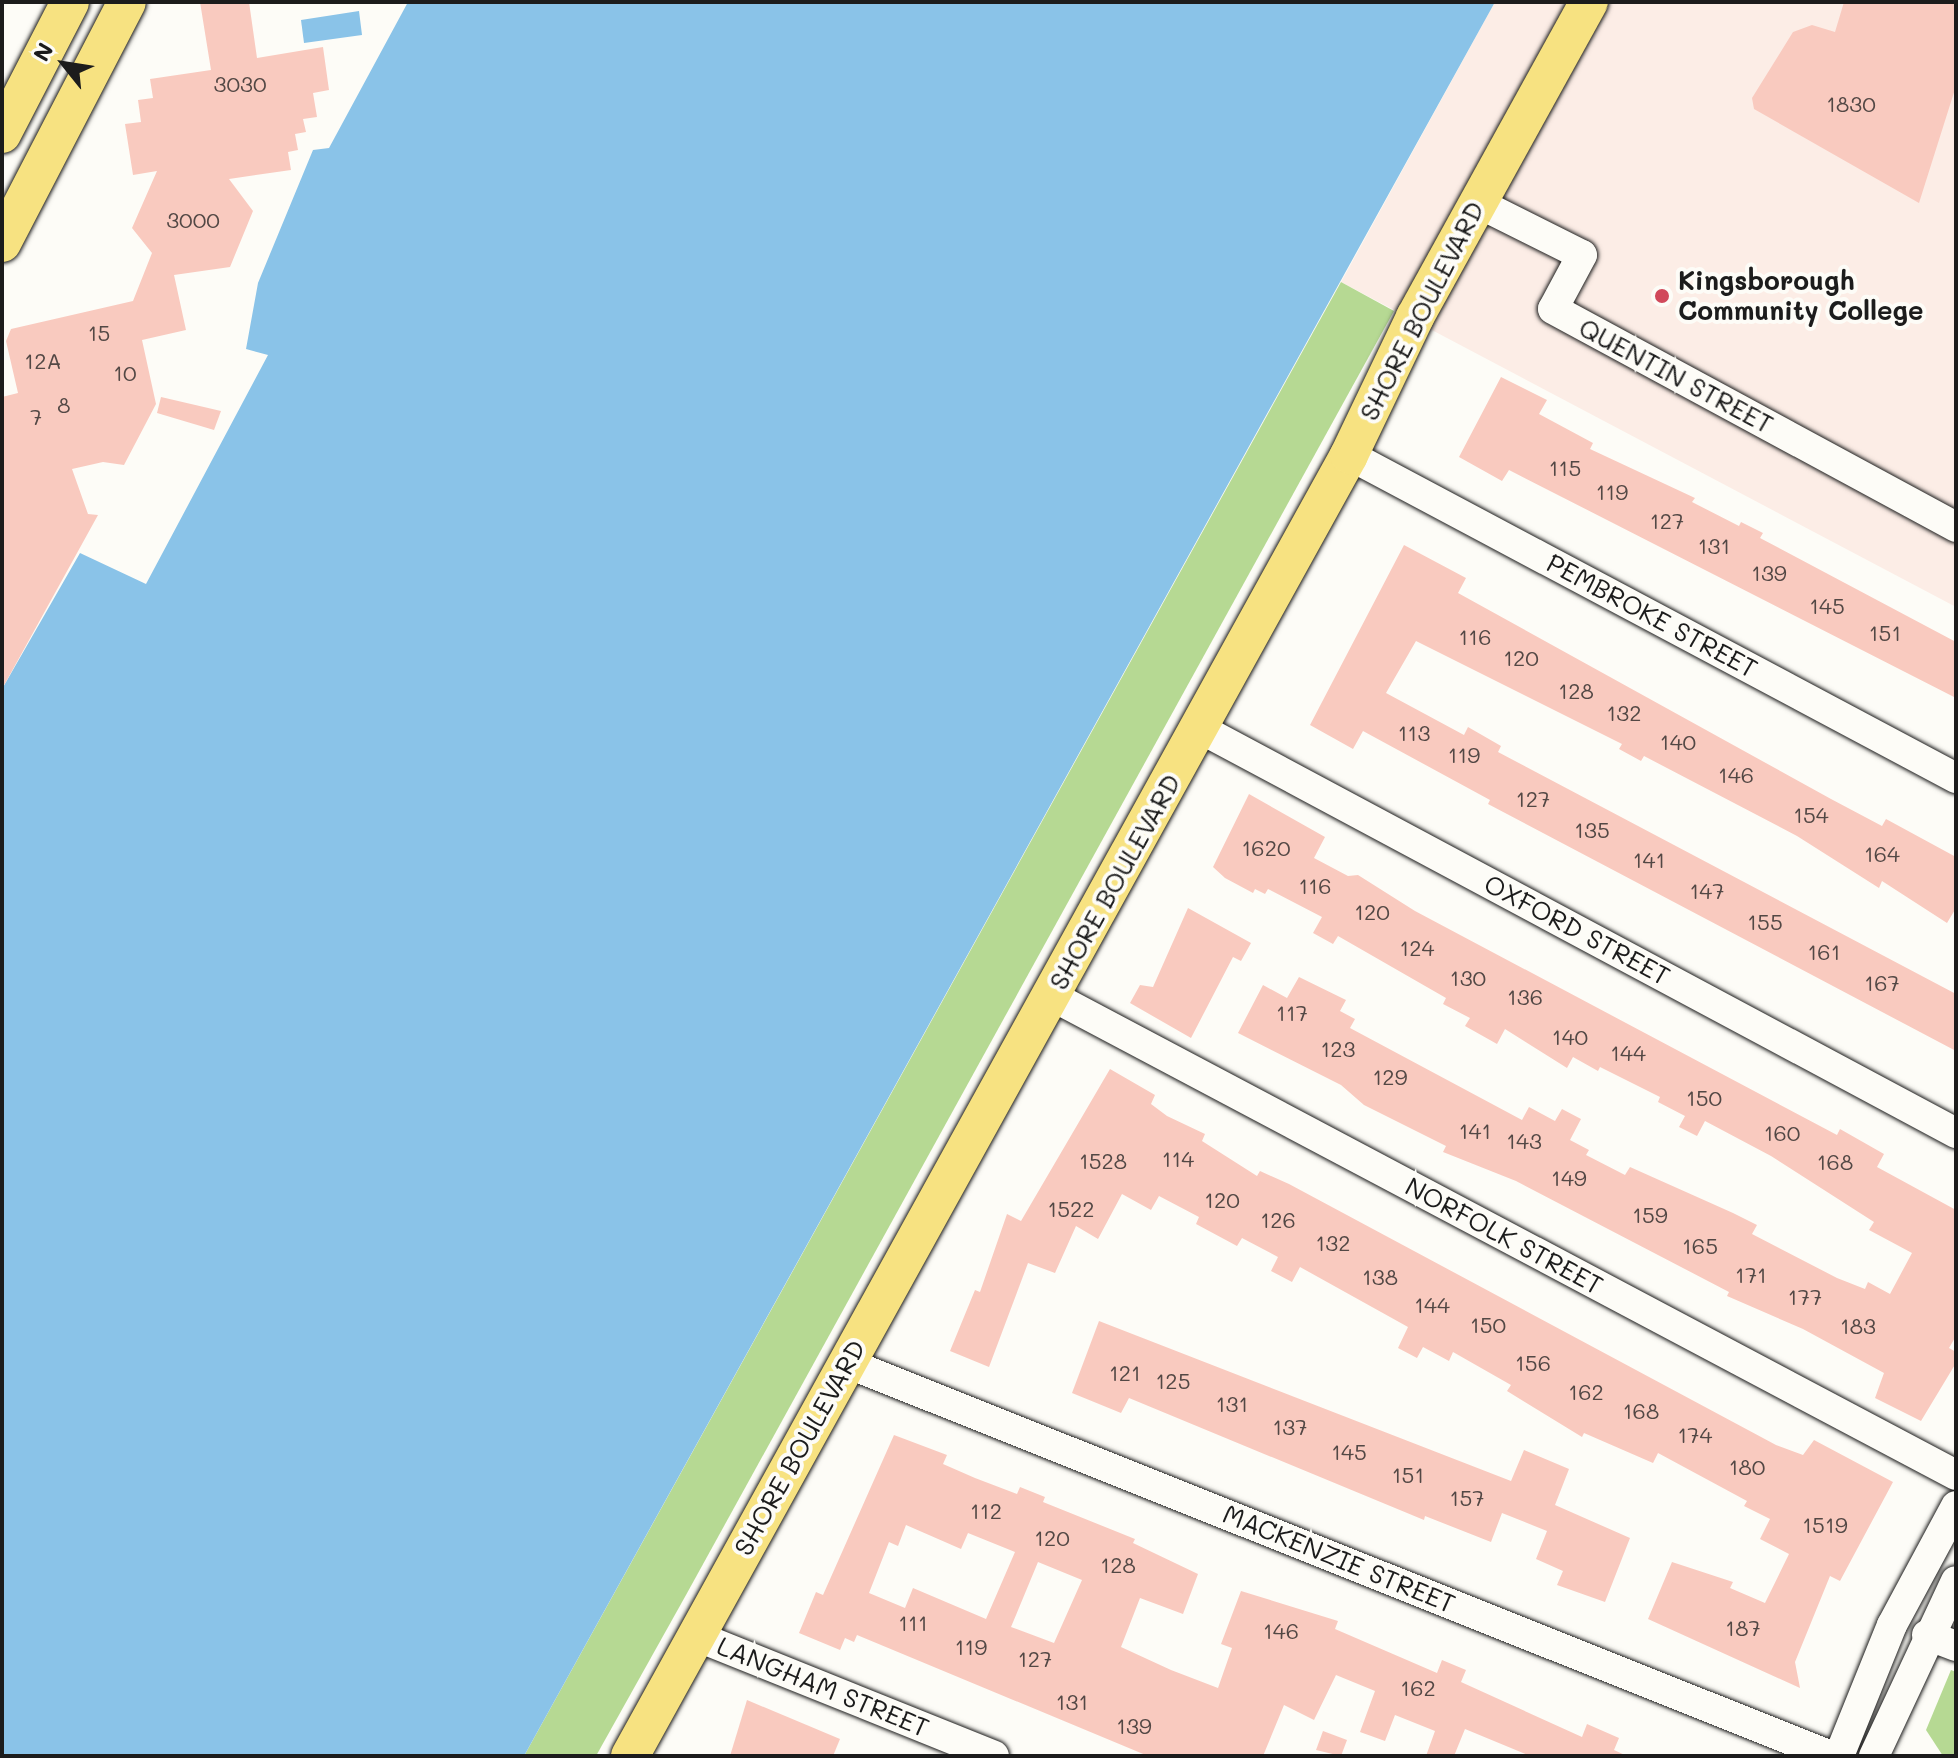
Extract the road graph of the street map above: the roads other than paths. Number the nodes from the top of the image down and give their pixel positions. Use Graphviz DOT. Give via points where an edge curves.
graph roads {
  1 [pos="70,2"];
  2 [pos="127,2"];
  3 [pos="1589,2"];
  4 [pos="2,134"];
  5 [pos="1478,203"];
  6 [pos="2,243"];
  7 [pos="1349,455"];
  8 [pos="1956,527"];
  9 [pos="1199,728"];
  10 [pos="1956,778"];
  11 [pos="1052,996"];
  12 [pos="1956,1133"];
  13 [pos="847,1363"];
  14 [pos="1956,1475"];
  15 [pos="1956,1506"];
  16 [pos="1956,1581"];
  17 [pos="1927,1635"];
  18 [pos="696,1636"];
  19 [pos="1956,1646"];
  20 [pos="1869,1755"];
  21 [pos="630,1756"];
  22 [pos="994,1756"];
  23 [pos="1831,1756"];
  24 [pos="1839,1756"];
  1 -- 4 [label="main road"];
  2 -- 6 [label="main road"];
  3 -- 5 [label="main road, SHORE BOULEVARD"];
  5 -- 7 [label="main road, SHORE BOULEVARD"];
  5 -- 8 [label="street, QUENTIN STREET" via="1582,255 1553,309"];
  7 -- 9 [label="main road, SHORE BOULEVARD"];
  7 -- 10 [label="street, PEMBROKE STREET"];
  9 -- 11 [label="main road, SHORE BOULEVARD"];
  9 -- 12 [label="street, OXFORD STREET"];
  11 -- 13 [label="main road, SHORE BOULEVARD"];
  11 -- 14 [label="street, NORFOLK STREET"];
  13 -- 18 [label="main road, SHORE BOULEVARD"];
  13 -- 23 [label="street, MACKENZIE STREET"];
  15 -- 24 [label="street" via="1892,1625"];
  16 -- 17 [label="street"];
  17 -- 19 [label="street"];
  17 -- 20 [label="street"];
  18 -- 21 [label="main road, SHORE BOULEVARD"];
  18 -- 22 [label="street, LANGHAM STREET"];
}
